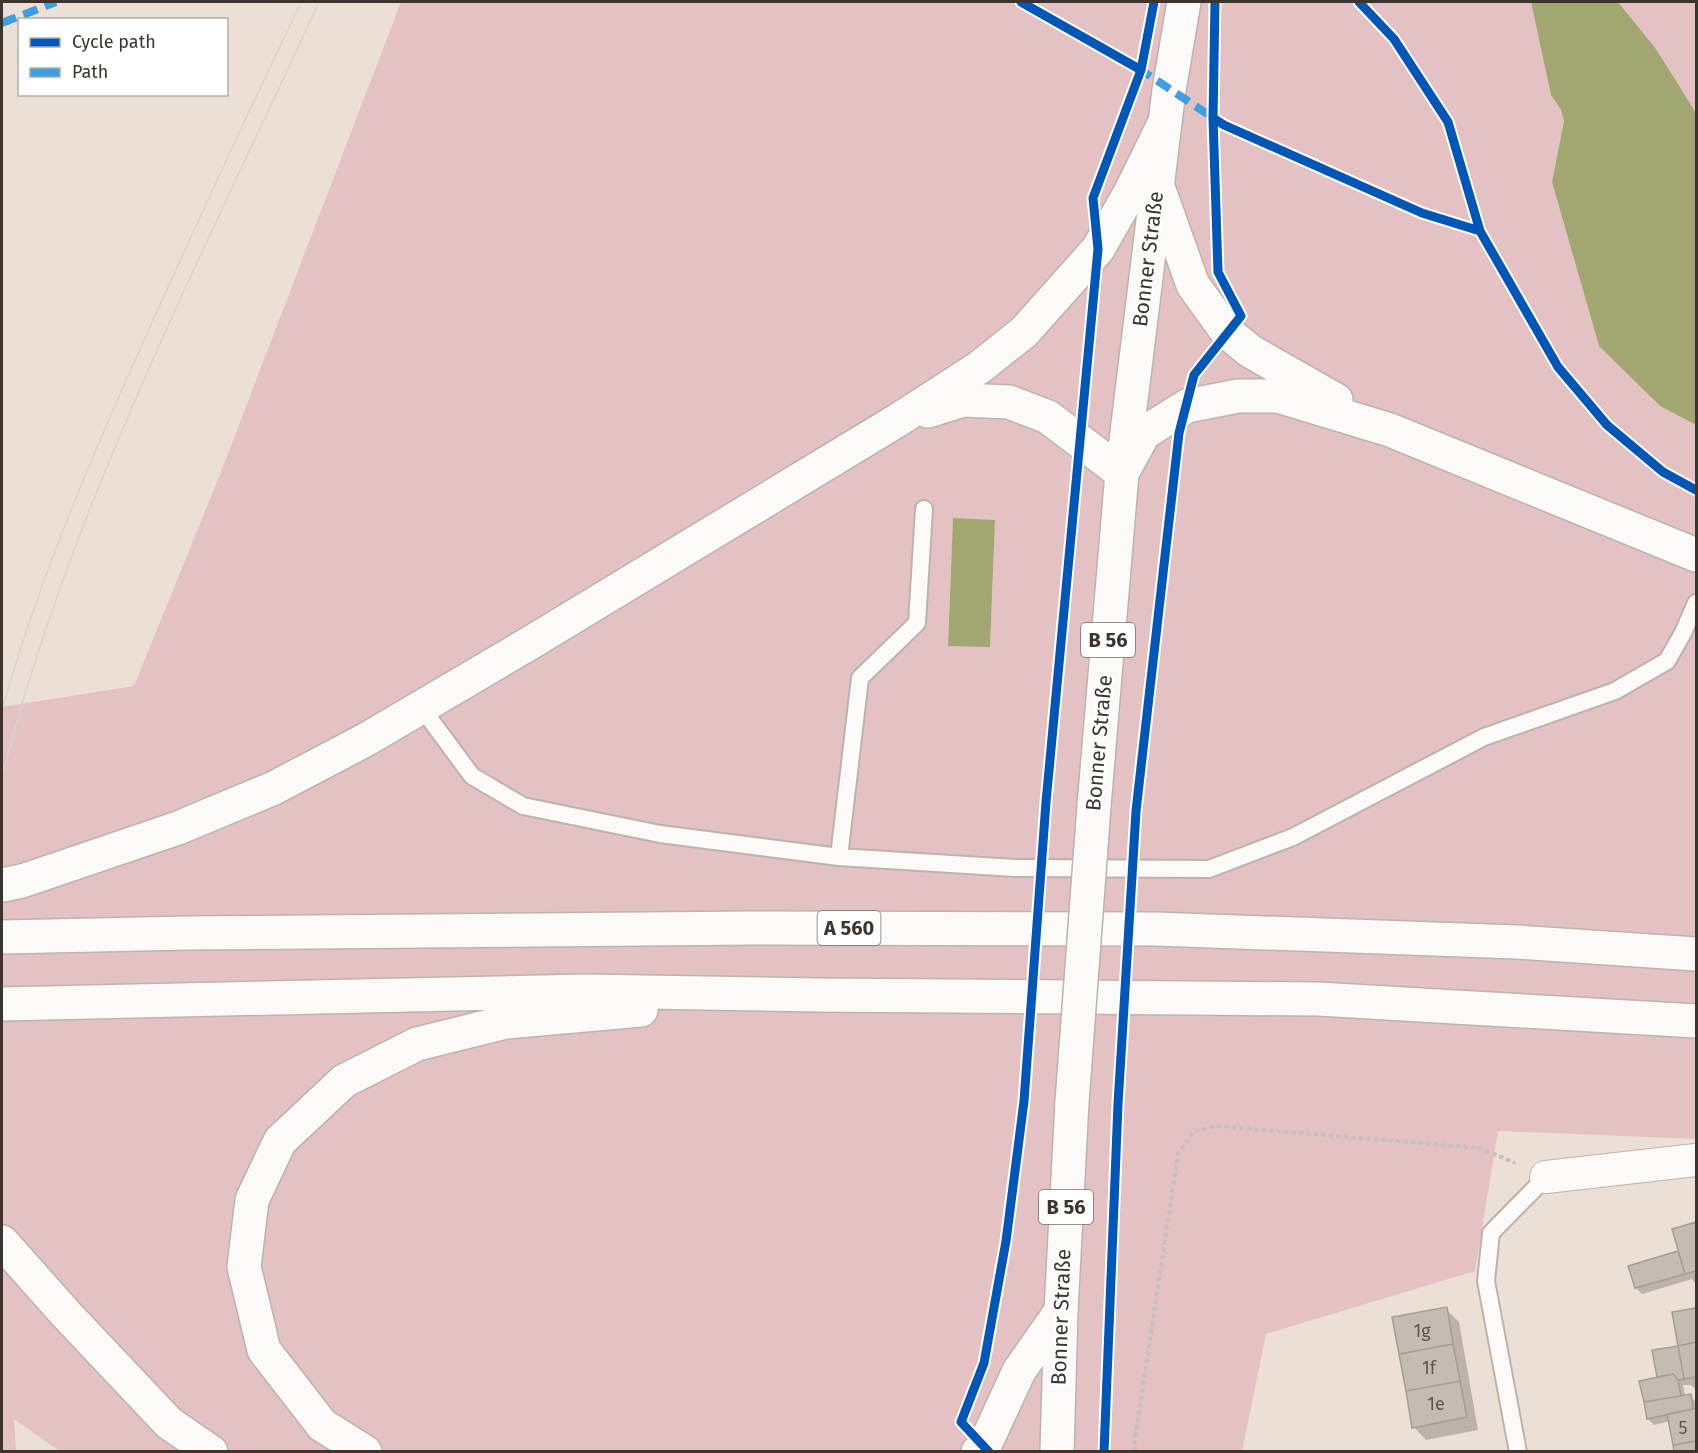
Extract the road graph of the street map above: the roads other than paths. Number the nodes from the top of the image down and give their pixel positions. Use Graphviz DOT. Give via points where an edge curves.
graph roads {
  1 [pos="1184,2"];
  2 [pos="1164,124"];
  3 [pos="1158,187"];
  4 [pos="897,420"];
  5 [pos="1390,430"];
  6 [pos="1122,473"];
  7 [pos="924,509"];
  8 [pos="1696,555"];
  9 [pos="1696,603"];
  10 [pos="421,706"];
  11 [pos="839,858"];
  12 [pos="2,885"];
  13 [pos="2,937"];
  14 [pos="1696,954"];
  15 [pos="815,995"];
  16 [pos="2,1004"];
  17 [pos="1696,1021"];
  18 [pos="1696,1160"];
  19 [pos="1546,1177"];
  20 [pos="2,1242"];
  21 [pos="1061,1311"];
  22 [pos="211,1452"];
  23 [pos="364,1452"];
  24 [pos="978,1452"];
  25 [pos="1057,1452"];
  26 [pos="1518,1452"];
  1 -- 2 [label="main road, Bonner Straße"];
  2 -- 3 [label="main road, Bonner Straße"];
  2 -- 4 [label="main road" via="1098,249 1060,293 1024,332 980,367"];
  3 -- 5 [label="main road" via="1193,285 1227,332 1250,351"];
  3 -- 6 [label="main road, Bonner Straße"];
  4 -- 6 [label="main road" via="963,400 1009,402 1048,417"];
  4 -- 10 [label="main road"];
  5 -- 6 [label="main road" via="1278,396 1238,396 1187,406 1144,433"];
  5 -- 8 [label="main road"];
  6 -- 21 [label="main road, Bonner Straße / B 56, bridge" via="1072,1102"];
  7 -- 11 [label="lane" via="917,623 860,678"];
  9 -- 11 [label="lane" via="1667,661 1615,691 1484,737 1293,837 1209,869 1015,868"];
  10 -- 11 [label="lane" via="472,776 523,806 660,834"];
  10 -- 12 [label="main road" via="274,789 178,828"];
  13 -- 14 [label="main road, A 560" via="718,928 1156,929 1517,942"];
  15 -- 16 [label="main road" via="584,991"];
  15 -- 17 [label="main road" via="1318,999"];
  15 -- 23 [label="main road" via="506,1022 417,1044 344,1081 280,1141 252,1200 244,1267 264,1350 322,1425"];
  18 -- 19 [label="street"];
  19 -- 26 [label="lane" via="1491,1233 1486,1281"];
  20 -- 22 [label="main road" via="169,1423"];
  21 -- 24 [label="main road" via="1019,1371 984,1447"];
  21 -- 25 [label="main road, Bonner Straße / B 56"];
}
